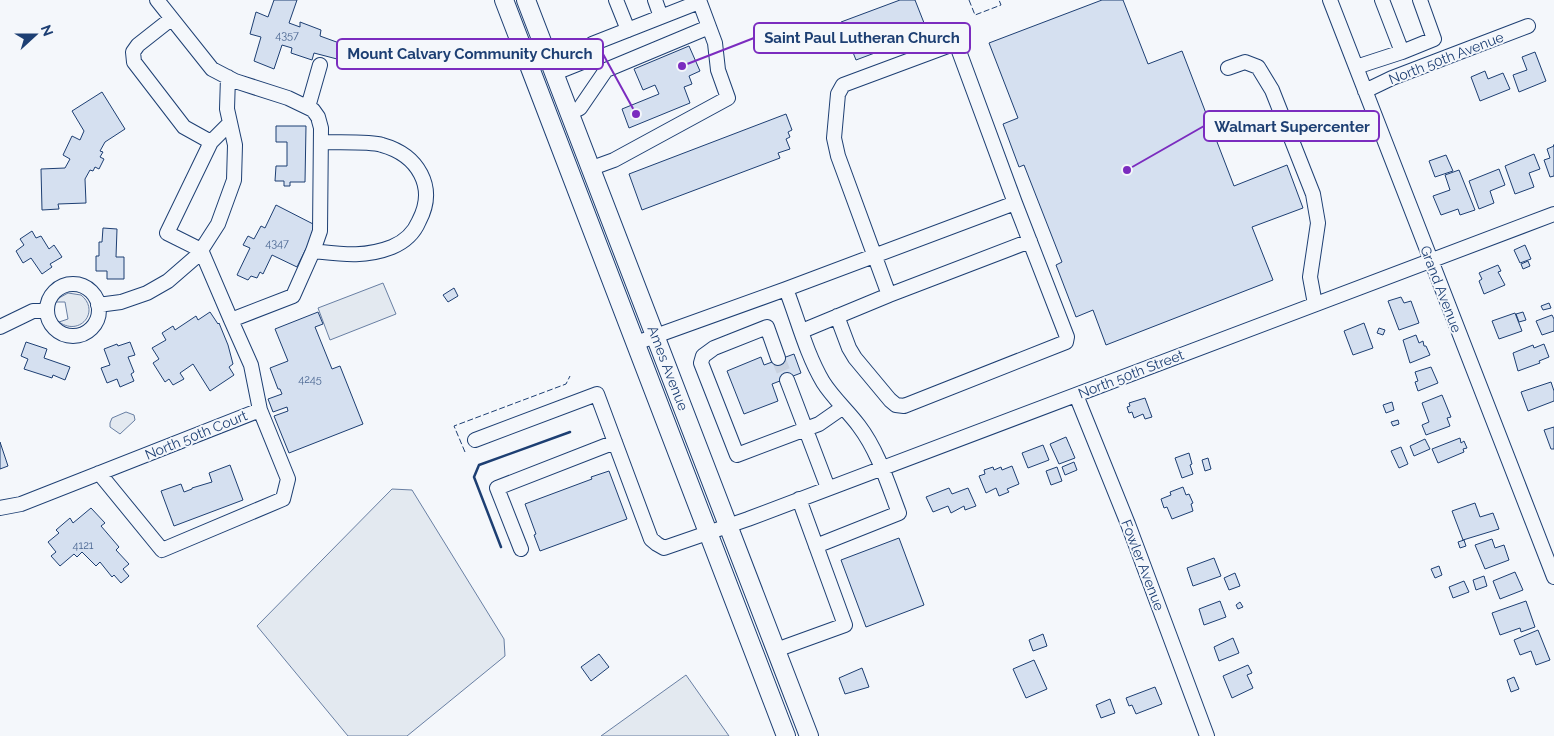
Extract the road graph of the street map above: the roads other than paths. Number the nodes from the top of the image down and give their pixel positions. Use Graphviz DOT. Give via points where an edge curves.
graph roads {
  1 [pos="157,0"];
  2 [pos="504,0"];
  3 [pos="526,0"];
  4 [pos="616,0"];
  5 [pos="655,0"];
  6 [pos="1330,0"];
  7 [pos="1382,0"];
  8 [pos="1420,0"];
  9 [pos="699,1"];
  10 [pos="661,17"];
  11 [pos="171,19"];
  12 [pos="1528,26"];
  13 [pos="709,27"];
  14 [pos="628,30"];
  15 [pos="1402,52"];
  16 [pos="585,61"];
  17 [pos="320,65"];
  18 [pos="1356,67"];
  19 [pos="1228,68"];
  20 [pos="228,77"];
  21 [pos="557,80"];
  22 [pos="594,86"];
  23 [pos="1365,91"];
  24 [pos="540,94"];
  25 [pos="308,107"];
  26 [pos="570,112"];
  27 [pos="230,123"];
  28 [pos="211,142"];
  29 [pos="321,142"];
  30 [pos="592,168"];
  31 [pos="1015,203"];
  32 [pos="1554,214"];
  33 [pos="1030,242"];
  34 [pos="200,250"];
  35 [pos="313,251"];
  36 [pos="875,255"];
  37 [pos="1430,260"];
  38 [pos="786,289"];
  39 [pos="889,295"];
  40 [pos="1314,304"];
  41 [pos="98,305"];
  42 [pos="47,311"];
  43 [pos="838,316"];
  44 [pos="231,320"];
  45 [pos="0,327"];
  46 [pos="802,331"];
  47 [pos="656,335"];
  48 [pos="636,343"];
  49 [pos="778,358"];
  50 [pos="787,380"];
  51 [pos="1076,395"];
  52 [pos="842,408"];
  53 [pos="260,410"];
  54 [pos="805,429"];
  55 [pos="475,440"];
  56 [pos="615,442"];
  57 [pos="882,467"];
  58 [pos="99,473"];
  59 [pos="828,488"];
  60 [pos="799,499"];
  61 [pos="0,508"];
  62 [pos="728,526"];
  63 [pos="708,534"];
  64 [pos="816,546"];
  65 [pos="521,549"];
  66 [pos="1554,577"];
  67 [pos="776,650"];
  68 [pos="786,736"];
  69 [pos="809,736"];
  70 [pos="1207,736"];
  1 -- 11 [label="street"];
  2 -- 24 [label="main road, Ames Avenue"];
  3 -- 21 [label="main road, Ames Avenue"];
  4 -- 14 [label="street"];
  5 -- 10 [label="street"];
  6 -- 18 [label="street, Grand Avenue"];
  7 -- 15 [label="street"];
  8 -- 15 [label="street" via="1434,39"];
  9 -- 10 [label="street"];
  9 -- 13 [label="street"];
  10 -- 14 [label="street"];
  11 -- 20 [label="street" via="212,69"];
  11 -- 28 [label="street" via="138,45 133,52 134,62 184,128"];
  12 -- 23 [label="street, North 50th Avenue"];
  13 -- 22 [label="street" via="606,70"];
  13 -- 30 [label="street" via="728,98 614,160"];
  14 -- 16 [label="street" via="592,44"];
  15 -- 18 [label="street"];
  16 -- 21 [label="street"];
  16 -- 22 [label="street"];
  17 -- 25 [label="street"];
  18 -- 23 [label="street, Grand Avenue"];
  19 -- 40 [label="street" via="1245,62 1258,67 1272,90 1313,194 1318,223 1310,277"];
  20 -- 25 [label="street"];
  20 -- 27 [label="street"];
  21 -- 24 [label="street"];
  21 -- 26 [label="main road, Ames Avenue"];
  22 -- 26 [label="street" via="580,108"];
  23 -- 37 [label="street, Grand Avenue"];
  24 -- 48 [label="main road, Ames Avenue"];
  25 -- 29 [label="street" via="318,117 322,128"];
  26 -- 30 [label="main road, Ames Avenue"];
  27 -- 28 [label="street"];
  27 -- 34 [label="street" via="235,145 234,180 218,224"];
  28 -- 34 [label="street" via="166,233"];
  29 -- 35 [label="street" via="321,220"];
  29 -- 35 [label="street" via="381,144 398,151 415,164 427,191 425,210 417,226 393,246 356,255"];
  30 -- 47 [label="main road, Ames Avenue"];
  31 -- 33 [label="street"];
  31 -- 36 [label="street"];
  31 -- 36 [label="street" via="956,43 843,85 838,94 834,138 838,156"];
  32 -- 37 [label="street, North 50th Street"];
  33 -- 39 [label="street"];
  33 -- 43 [label="street" via="1067,337 1060,346 904,406 896,405 854,358"];
  34 -- 41 [label="street" via="168,281 150,291 121,302"];
  34 -- 44 [label="street, North 50th Court"];
  35 -- 44 [label="street" via="292,296"];
  36 -- 38 [label="street"];
  36 -- 39 [label="street"];
  37 -- 40 [label="street, North 50th Street"];
  37 -- 66 [label="street, Grand Avenue"];
  38 -- 46 [label="street"];
  38 -- 47 [label="street"];
  39 -- 43 [label="street"];
  40 -- 51 [label="street, North 50th Street"];
  41 -- 42 [label="street" via="91,291 68,284 49,298"];
  41 -- 42 [label="street" via="92,327 73,336 56,330 50,324"];
  42 -- 45 [label="street" via="33,311"];
  43 -- 46 [label="street"];
  44 -- 53 [label="street, North 50th Court" via="251,365"];
  46 -- 52 [label="street" via="810,357 824,384"];
  47 -- 48 [label="street"];
  47 -- 62 [label="main road, Ames Avenue"];
  48 -- 63 [label="main road, Ames Avenue"];
  49 -- 54 [label="street" via="767,327 714,348 703,356 701,364 737,455"];
  50 -- 54 [label="street"];
  51 -- 57 [label="street, North 50th Street"];
  51 -- 70 [label="street, Fowler Avenue"];
  52 -- 54 [label="street"];
  52 -- 57 [label="street" via="860,427"];
  53 -- 58 [label="street, North 50th Court"];
  53 -- 58 [label="street" via="288,479 283,499 162,550"];
  54 -- 59 [label="street"];
  55 -- 56 [label="street" via="596,394"];
  56 -- 63 [label="street, North 50th Street" via="651,539 664,548"];
  56 -- 65 [label="street" via="498,488"];
  57 -- 59 [label="street, North 50th Street"];
  57 -- 64 [label="street" via="899,513"];
  58 -- 61 [label="street, North 50th Court" via="21,504"];
  59 -- 60 [label="street, North 50th Street"];
  60 -- 62 [label="street, North 50th Street"];
  60 -- 64 [label="street"];
  62 -- 63 [label="street, North 50th Street"];
  62 -- 67 [label="main road, Ames Avenue"];
  63 -- 68 [label="main road, Ames Avenue"];
  64 -- 67 [label="street" via="845,625"];
  67 -- 69 [label="main road, Ames Avenue"];
}
